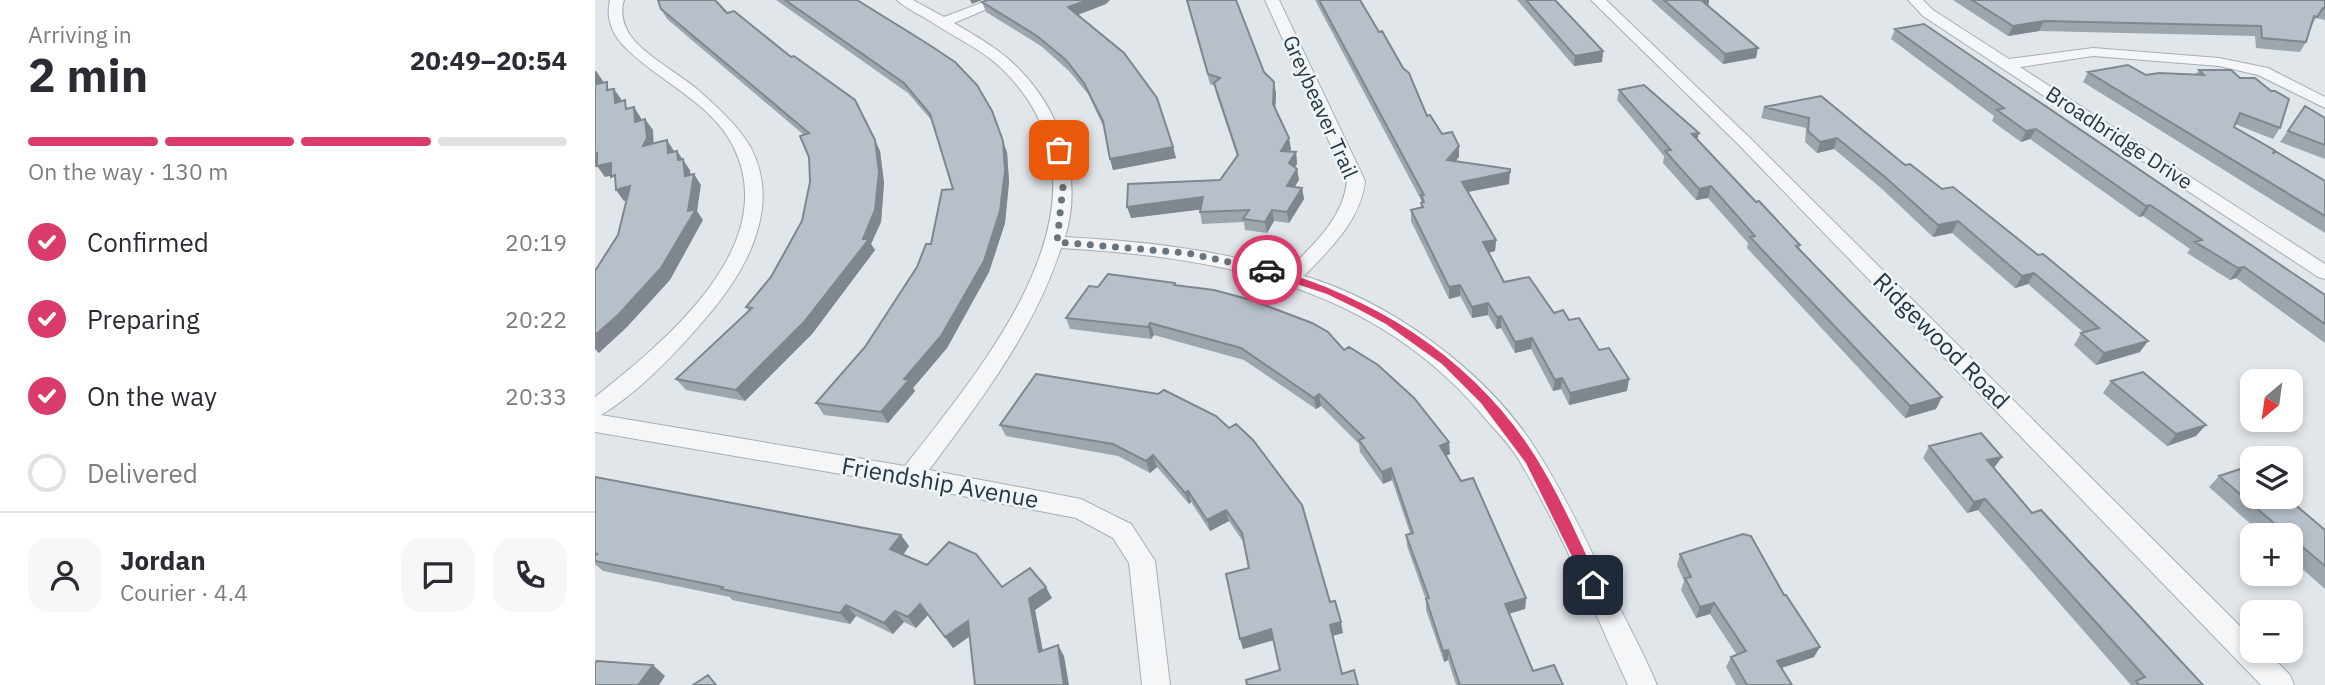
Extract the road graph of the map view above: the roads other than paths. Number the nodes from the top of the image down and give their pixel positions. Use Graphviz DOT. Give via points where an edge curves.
graph roads {
  1 [pos="617,0"];
  2 [pos="904,0"];
  3 [pos="1001,0"];
  4 [pos="1272,0"];
  5 [pos="1598,0"];
  6 [pos="1915,0"];
  7 [pos="942,23"];
  8 [pos="2007,64"];
  9 [pos="2325,103"];
  10 [pos="1057,242"];
  11 [pos="2325,273"];
  12 [pos="1291,278"];
  13 [pos="595,409"];
  14 [pos="595,423"];
  15 [pos="911,476"];
  16 [pos="1156,685"];
  17 [pos="1643,685"];
  18 [pos="2280,685"];
  1 -- 13 [label="street" via="613,10 627,41 725,123 742,147 754,171 754,198 751,227 737,262 717,293 685,331"];
  2 -- 7 [label="street"];
  3 -- 7 [label="street"];
  4 -- 12 [label="street, Greybeaver Trail" via="1356,181 1351,208"];
  5 -- 18 [label="street, Ridgewood Road" via="1744,141"];
  6 -- 8 [label="street, Broadbridge Drive"];
  7 -- 10 [label="street" via="1013,70 1050,122 1063,186"];
  8 -- 9 [label="street" via="2093,52 2219,62 2263,71"];
  8 -- 11 [label="street, Broadbridge Drive"];
  10 -- 12 [label="street" via="1187,253"];
  10 -- 15 [label="street" via="1007,346"];
  12 -- 17 [label="street" via="1390,322 1446,361 1486,400 1531,460"];
  14 -- 15 [label="street, Friendship Avenue"];
  15 -- 16 [label="street, Friendship Avenue" via="1081,509 1122,531 1142,561"];
}
